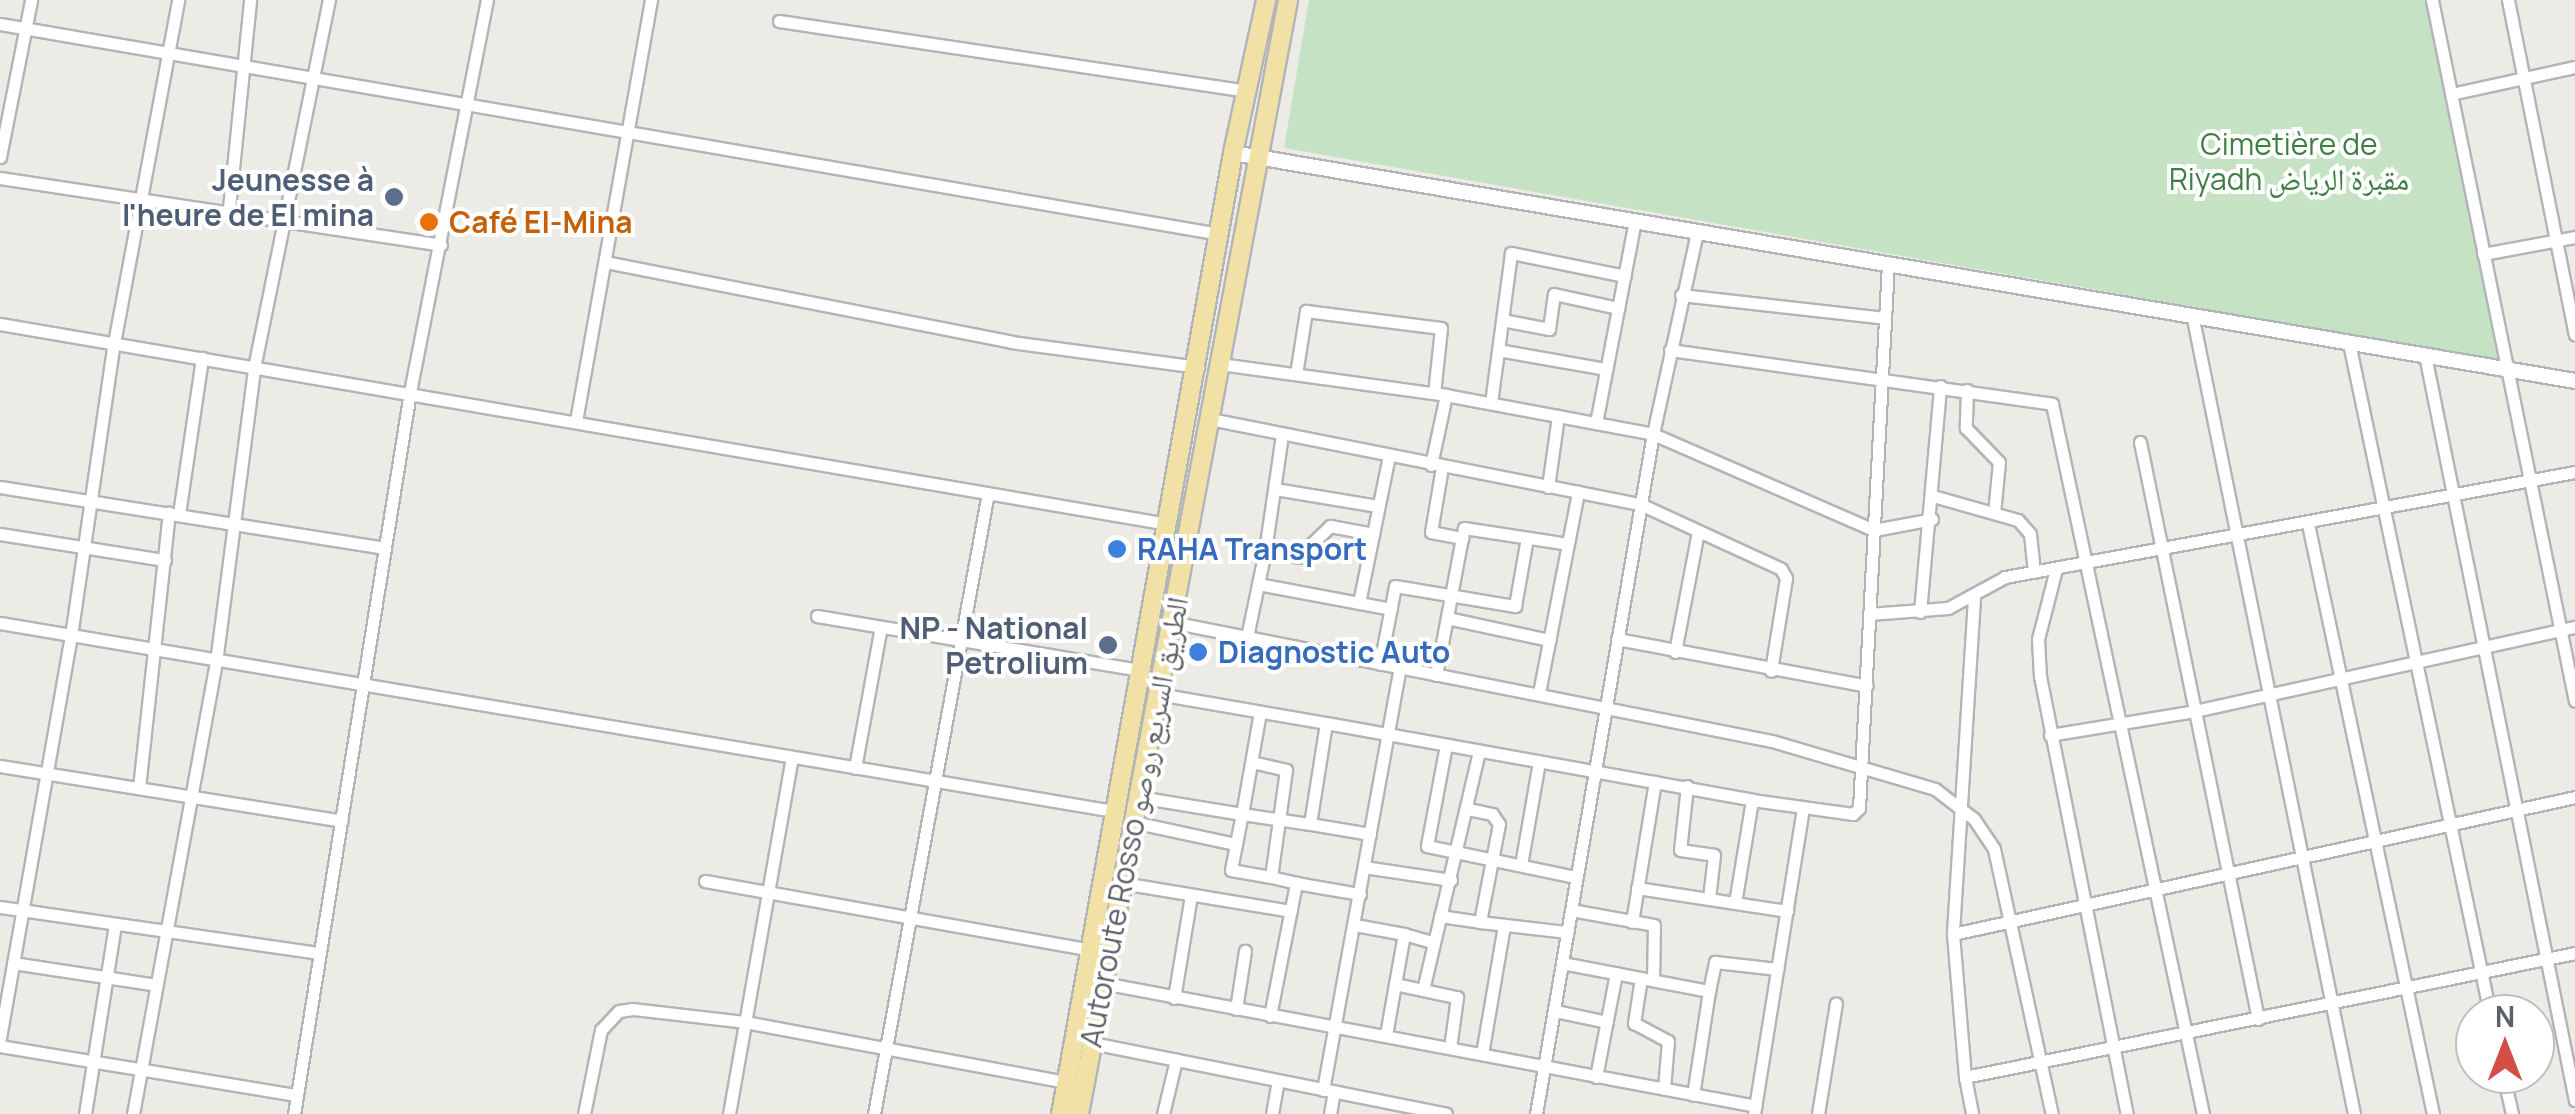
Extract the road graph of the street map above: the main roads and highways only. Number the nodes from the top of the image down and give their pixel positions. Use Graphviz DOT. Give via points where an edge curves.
graph roads {
  1 [pos="1266,0"];
  2 [pos="1288,0"];
  3 [pos="1061,1114"];
  4 [pos="1079,1114"];
  1 -- 3 [label="highway, Autoroute Rosso الطريق السريع روصو"];
  2 -- 4 [label="highway, Autoroute Rosso الطريق السريع روصو"];
}
